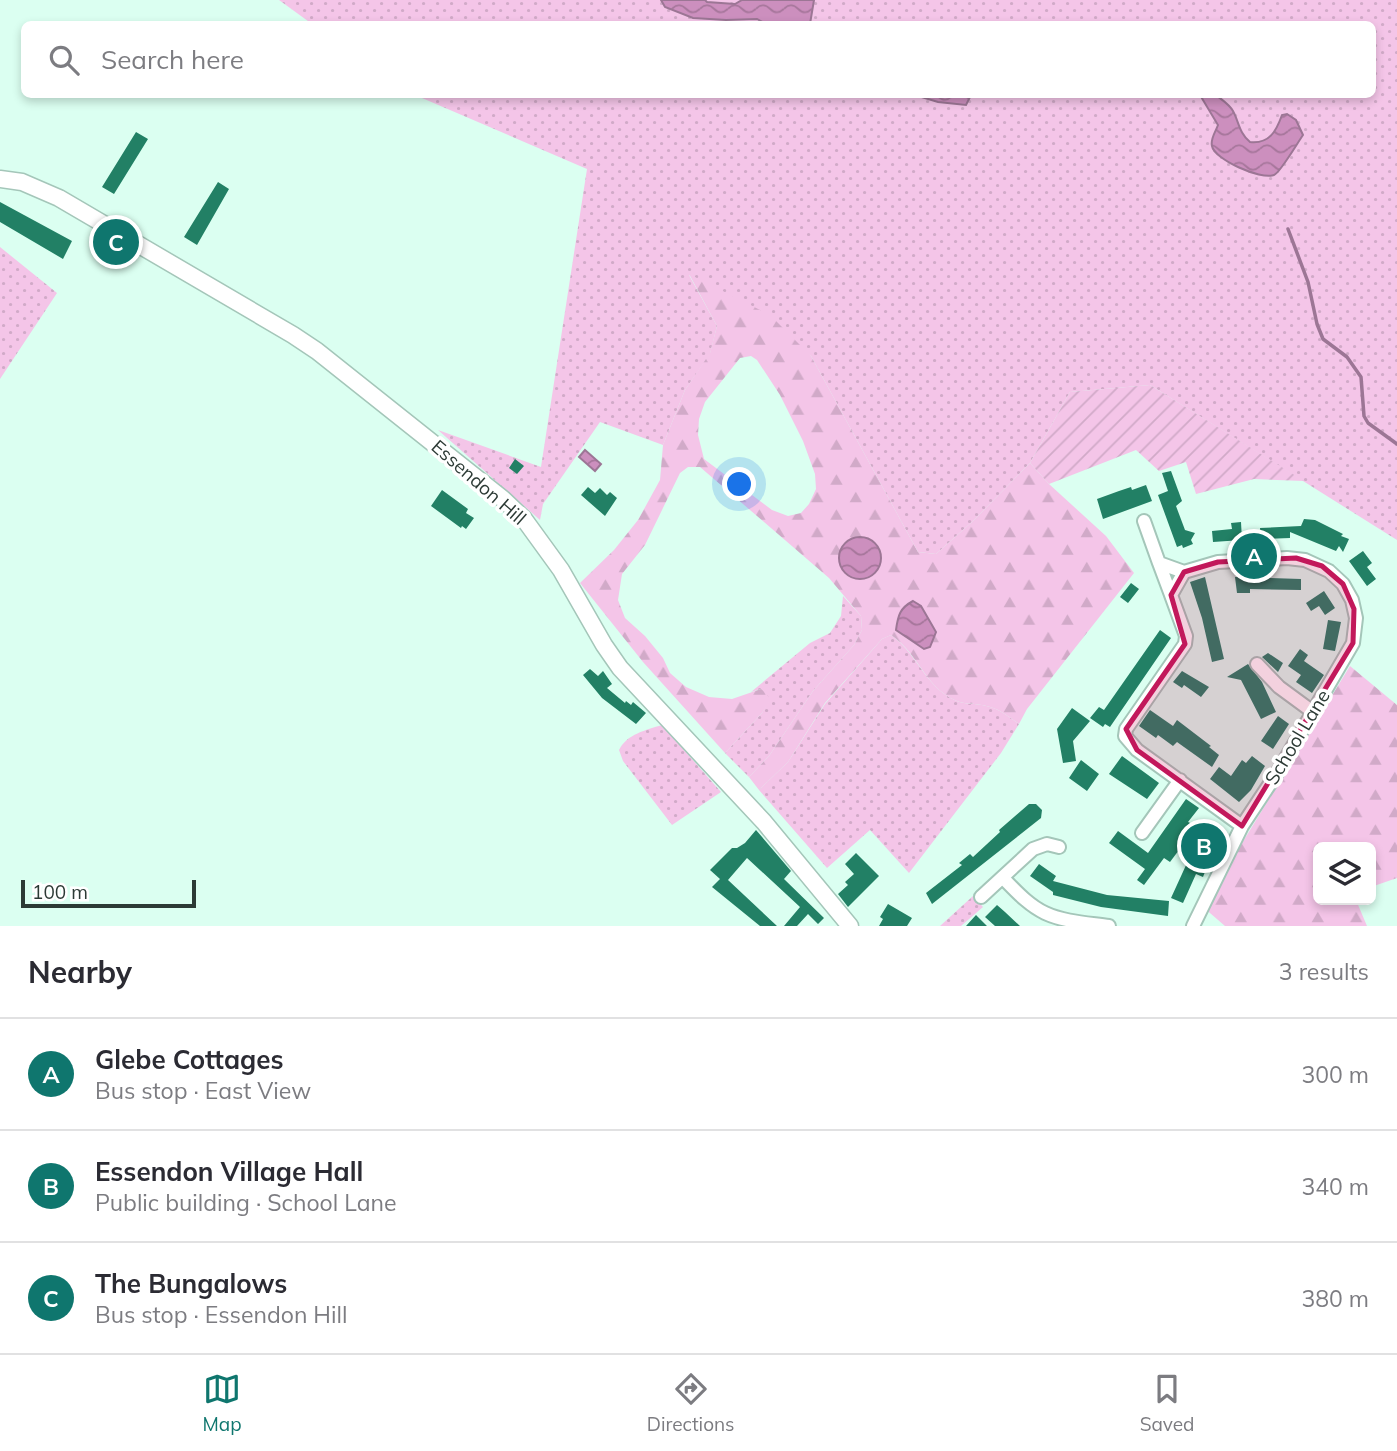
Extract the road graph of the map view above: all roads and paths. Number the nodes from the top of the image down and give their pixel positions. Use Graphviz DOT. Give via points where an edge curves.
graph roads {
  1 [pos="0,179"];
  2 [pos="1144,522"];
  3 [pos="1159,563"];
  4 [pos="1184,572"];
  5 [pos="1171,595"];
  6 [pos="1257,664"];
  7 [pos="1312,712"];
  8 [pos="1180,780"];
  9 [pos="1242,826"];
  10 [pos="1142,833"];
  11 [pos="1059,847"];
  12 [pos="1003,878"];
  13 [pos="981,897"];
  14 [pos="844,923"];
  15 [pos="1109,926"];
  16 [pos="1193,926"];
  1 -- 14 [label="main road, Essendon Hill" via="22,182 59,198 293,335 503,499 541,539 620,668 764,822"];
  2 -- 3 [label="street"];
  3 -- 4 [label="street"];
  3 -- 5 [label="street"];
  4 -- 5 [label="street"];
  4 -- 7 [label="street, School Lane" via="1218,562 1287,558 1329,571 1343,584 1356,618 1353,643"];
  5 -- 8 [label="street" via="1185,644 1125,736"];
  6 -- 7 [label="street"];
  7 -- 9 [label="street, School Lane"];
  8 -- 9 [label="street"];
  8 -- 10 [label="street"];
  9 -- 16 [label="street, School Lane"];
  11 -- 12 [label="street" via="1047,844 1033,849"];
  12 -- 13 [label="street"];
  12 -- 15 [label="street" via="1044,913"];
}
